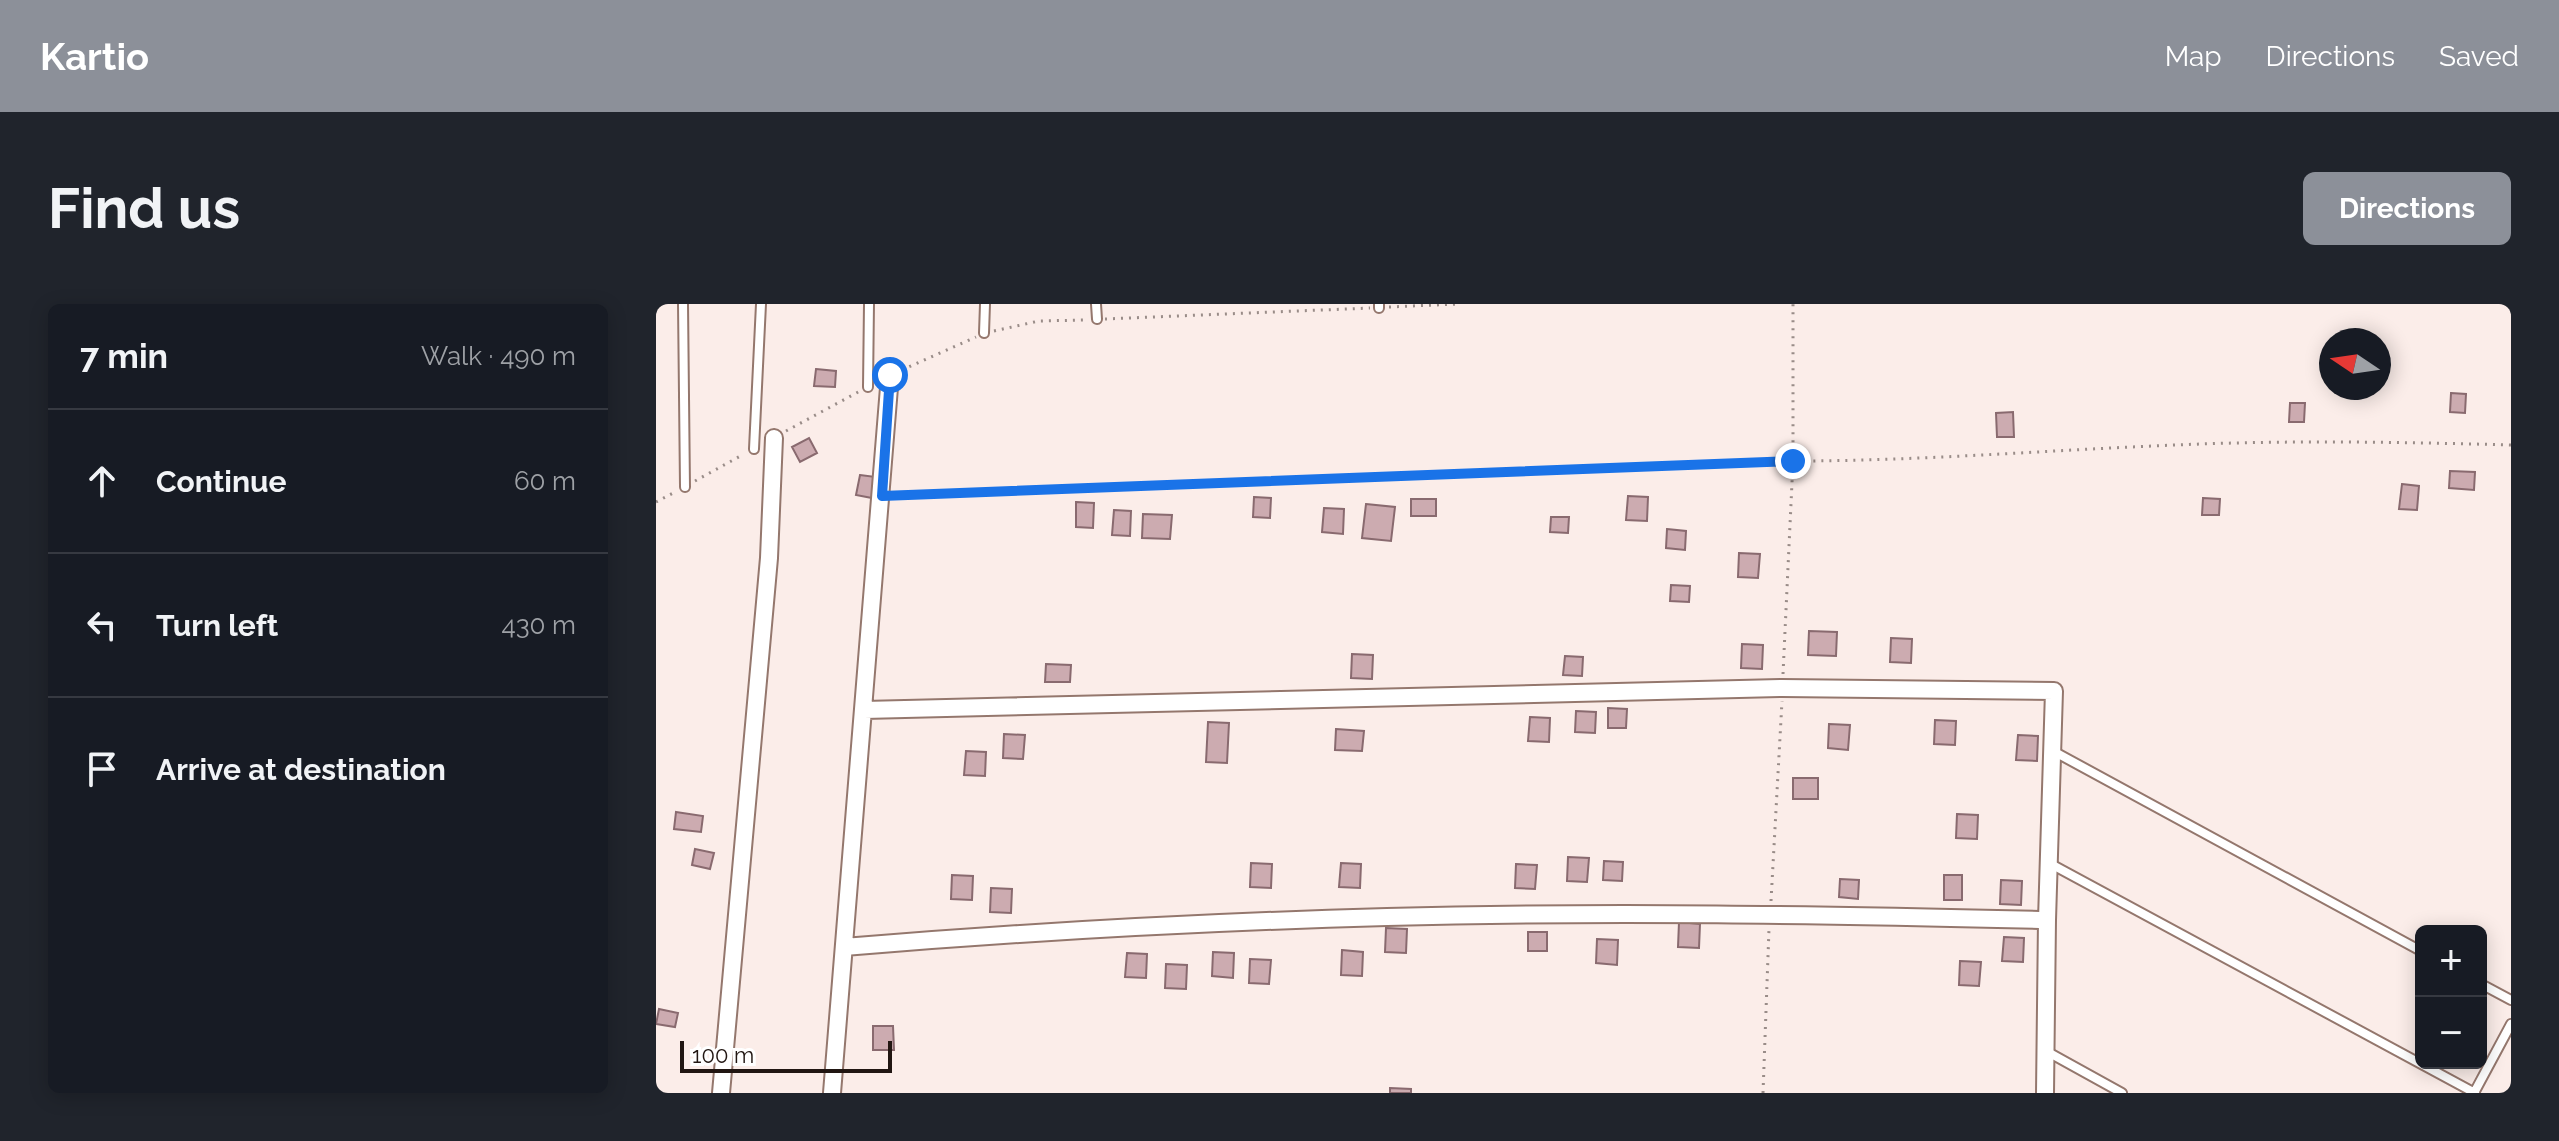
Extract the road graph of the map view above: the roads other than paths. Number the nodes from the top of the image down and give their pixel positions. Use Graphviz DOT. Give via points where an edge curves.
graph roads {
  1 [pos="683,304"];
  2 [pos="761,304"];
  3 [pos="869,304"];
  4 [pos="985,304"];
  5 [pos="1096,304"];
  6 [pos="1097,319"];
  7 [pos="984,333"];
  8 [pos="890,375"];
  9 [pos="868,387"];
  10 [pos="774,438"];
  11 [pos="754,449"];
  12 [pos="685,487"];
  13 [pos="864,710"];
  14 [pos="2052,750"];
  15 [pos="2048,863"];
  16 [pos="2047,920"];
  17 [pos="844,947"];
  18 [pos="2415,948"];
  19 [pos="2487,987"];
  20 [pos="2511,1000"];
  21 [pos="2511,1024"];
  22 [pos="2046,1051"];
  23 [pos="721,1093"];
  24 [pos="832,1093"];
  25 [pos="2045,1093"];
  26 [pos="2122,1093"];
  27 [pos="2474,1093"];
  1 -- 12 [label="lane"];
  2 -- 11 [label="lane"];
  3 -- 9 [label="lane"];
  4 -- 7 [label="lane"];
  5 -- 6 [label="lane"];
  8 -- 13 [label="street"];
  10 -- 23 [label="street" via="769,558"];
  13 -- 14 [label="street" via="1782,688 2054,691"];
  13 -- 17 [label="street"];
  14 -- 15 [label="street"];
  14 -- 18 [label="lane"];
  15 -- 16 [label="street"];
  15 -- 27 [label="lane"];
  16 -- 17 [label="street" via="1770,914 1388,917"];
  16 -- 22 [label="street"];
  17 -- 24 [label="street"];
  19 -- 20 [label="lane"];
  21 -- 27 [label="lane"];
  22 -- 25 [label="street"];
  22 -- 26 [label="lane"];
}
